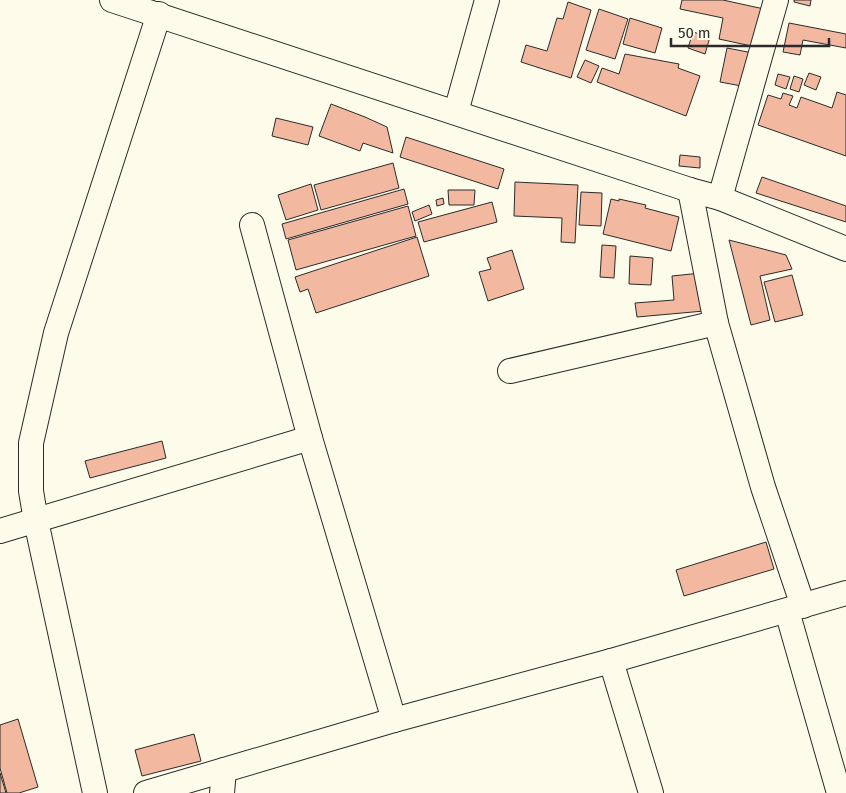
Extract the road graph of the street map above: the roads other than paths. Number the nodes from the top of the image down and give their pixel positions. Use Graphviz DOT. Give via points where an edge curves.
graph roads {
  1 [pos="112,0"];
  2 [pos="487,0"];
  3 [pos="776,0"];
  4 [pos="159,14"];
  5 [pos="456,112"];
  6 [pos="690,190"];
  7 [pos="720,198"];
  8 [pos="252,225"];
  9 [pos="846,248"];
  10 [pos="716,323"];
  11 [pos="510,371"];
  12 [pos="310,438"];
  13 [pos="36,521"];
  14 [pos="0,530"];
  15 [pos="846,593"];
  16 [pos="795,608"];
  17 [pos="612,661"];
  18 [pos="394,720"];
  19 [pos="223,782"];
  20 [pos="95,793"];
  21 [pos="146,793"];
  22 [pos="650,793"];
  23 [pos="839,793"];
  1 -- 4 [label="street"];
  2 -- 5 [label="street"];
  3 -- 7 [label="street"];
  4 -- 5 [label="street"];
  4 -- 13 [label="street" via="56,333 31,443 31,491"];
  5 -- 6 [label="street"];
  6 -- 7 [label="street"];
  6 -- 10 [label="street"];
  7 -- 9 [label="street"];
  8 -- 12 [label="street"];
  10 -- 11 [label="street"];
  10 -- 16 [label="street"];
  12 -- 13 [label="street"];
  12 -- 18 [label="street"];
  13 -- 14 [label="street"];
  13 -- 20 [label="street"];
  15 -- 16 [label="street"];
  16 -- 17 [label="street"];
  16 -- 23 [label="street"];
  17 -- 18 [label="street"];
  17 -- 22 [label="street"];
  18 -- 19 [label="street"];
  19 -- 21 [label="street"];
}
